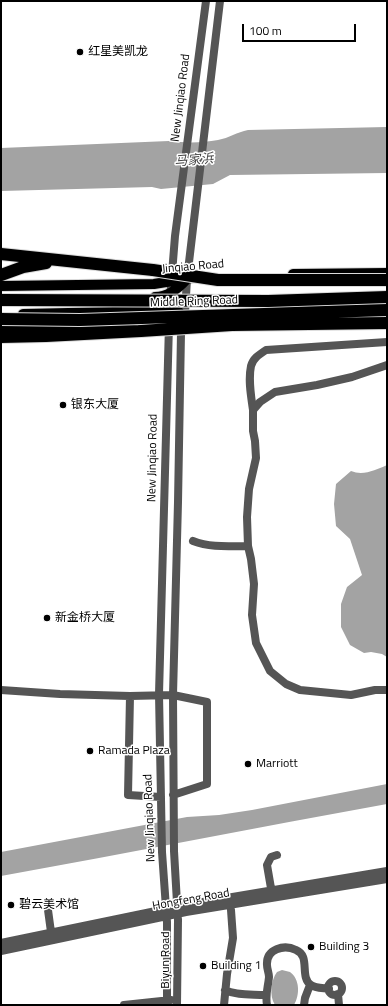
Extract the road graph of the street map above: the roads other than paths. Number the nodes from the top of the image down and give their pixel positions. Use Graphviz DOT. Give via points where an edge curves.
graph roads {
  1 [pos="206,1"];
  2 [pos="220,1"];
  3 [pos="1,254"];
  4 [pos="83,263"];
  5 [pos="387,273"];
  6 [pos="1,275"];
  7 [pos="187,279"];
  8 [pos="387,280"];
  9 [pos="170,281"];
  10 [pos="1,286"];
  11 [pos="170,294"];
  12 [pos="387,297"];
  13 [pos="1,300"];
  14 [pos="387,310"];
  15 [pos="169,311"];
  16 [pos="43,313"];
  17 [pos="185,313"];
  18 [pos="1,314"];
  19 [pos="387,316"];
  20 [pos="1,319"];
  21 [pos="99,319"];
  22 [pos="387,323"];
  23 [pos="169,324"];
  24 [pos="232,325"];
  25 [pos="1,328"];
  26 [pos="46,336"];
  27 [pos="1,337"];
  28 [pos="387,342"];
  29 [pos="1,344"];
  30 [pos="387,364"];
  31 [pos="253,410"];
  32 [pos="193,540"];
  33 [pos="248,546"];
  34 [pos="1,690"];
  35 [pos="387,690"];
  36 [pos="159,694"];
  37 [pos="173,695"];
  38 [pos="130,696"];
  39 [pos="173,795"];
  40 [pos="161,797"];
  41 [pos="277,854"];
  42 [pos="387,871"];
  43 [pos="387,879"];
  44 [pos="271,890"];
  45 [pos="272,898"];
  46 [pos="48,910"];
  47 [pos="231,910"];
  48 [pos="177,911"];
  49 [pos="166,913"];
  50 [pos="51,932"];
  51 [pos="1,943"];
  52 [pos="1,951"];
  53 [pos="310,985"];
  54 [pos="329,989"];
  55 [pos="225,990"];
  56 [pos="338,994"];
  57 [pos="265,995"];
  58 [pos="167,1003"];
  59 [pos="177,1003"];
  60 [pos="124,1005"];
  61 [pos="224,1005"];
  62 [pos="267,1005"];
  63 [pos="304,1005"];
  64 [pos="339,1005"];
  1 -- 9 [label="street, New Jinqiao Road"];
  2 -- 7 [label="street, New Jinqiao Road"];
  3 -- 4 [label="highway"];
  4 -- 6 [label="highway" via="44,263"];
  4 -- 8 [label="highway, bridge" via="218,280"];
  5 -- 7 [label="main road, Jinqiao Road"];
  7 -- 9 [label="main road, Jinqiao Road"];
  7 -- 11 [label="main road"];
  7 -- 17 [label="street, New Jinqiao Road"];
  9 -- 10 [label="main road, Jinqiao Road" via="154,284"];
  9 -- 11 [label="street, New Jinqiao Road"];
  11 -- 15 [label="street, New Jinqiao Road"];
  11 -- 16 [label="main road" via="159,297 72,299"];
  12 -- 13 [label="highway, Middle Ring Road, bridge" via="268,301"];
  14 -- 21 [label="highway, Middle Ring Road, bridge"];
  15 -- 16 [label="main road"];
  15 -- 17 [label="main road"];
  15 -- 23 [label="street, New Jinqiao Road"];
  16 -- 18 [label="main road"];
  17 -- 19 [label="main road"];
  17 -- 23 [label="main road"];
  17 -- 37 [label="street, New Jinqiao Road" via="181,332"];
  20 -- 21 [label="highway, Middle Ring Road, bridge"];
  21 -- 24 [label="highway, bridge"];
  22 -- 24 [label="highway, bridge"];
  23 -- 25 [label="main road"];
  23 -- 36 [label="street, New Jinqiao Road"];
  24 -- 26 [label="highway, bridge"];
  26 -- 27 [label="highway"];
  26 -- 29 [label="highway"];
  28 -- 31 [label="street" via="266,350 257,356 251,365"];
  30 -- 31 [label="street" via="352,377 275,392"];
  31 -- 33 [label="street" via="256,458 249,489"];
  32 -- 33 [label="street" via="204,545"];
  33 -- 35 [label="street" via="254,584 252,616 256,643 270,671 286,684 300,690 351,695"];
  34 -- 38 [label="street"];
  36 -- 37 [label="street"];
  36 -- 38 [label="street"];
  36 -- 40 [label="street, New Jinqiao Road"];
  37 -- 39 [label="street, New Jinqiao Road"];
  37 -- 39 [label="street" via="207,702 207,784"];
  38 -- 40 [label="street" via="128,795"];
  39 -- 48 [label="street, New Jinqiao Road"];
  40 -- 49 [label="street, New Jinqiao Road"];
  41 -- 44 [label="street" via="271,857 267,865"];
  42 -- 44 [label="street, Hongfeng Road"];
  43 -- 45 [label="street, Hongfeng Road"];
  44 -- 45 [label="street"];
  44 -- 48 [label="street, Hongfeng Road"];
  45 -- 48 [label="street, Hongfeng Road"];
  46 -- 50 [label="street"];
  47 -- 55 [label="street" via="234,938"];
  48 -- 49 [label="street, Hongfeng Road"];
  48 -- 59 [label="street, Biyun Road"];
  49 -- 50 [label="street, Hongfeng Road"];
  49 -- 52 [label="street, Hongfeng Road"];
  49 -- 58 [label="street, Biyun Road"];
  50 -- 51 [label="street, Hongfeng Road"];
  53 -- 54 [label="street"];
  53 -- 57 [label="street" via="306,979 303,955 286,947 277,948 272,952 267,965 269,976"];
  53 -- 63 [label="street"];
  54 -- 56 [label="street" via="332,994"];
  54 -- 56 [label="street" via="330,983 337,981 341,986"];
  55 -- 57 [label="street" via="238,994"];
  55 -- 61 [label="street"];
  56 -- 64 [label="street"];
  57 -- 62 [label="street"];
  58 -- 59 [label="street"];
  58 -- 60 [label="street"];
}
